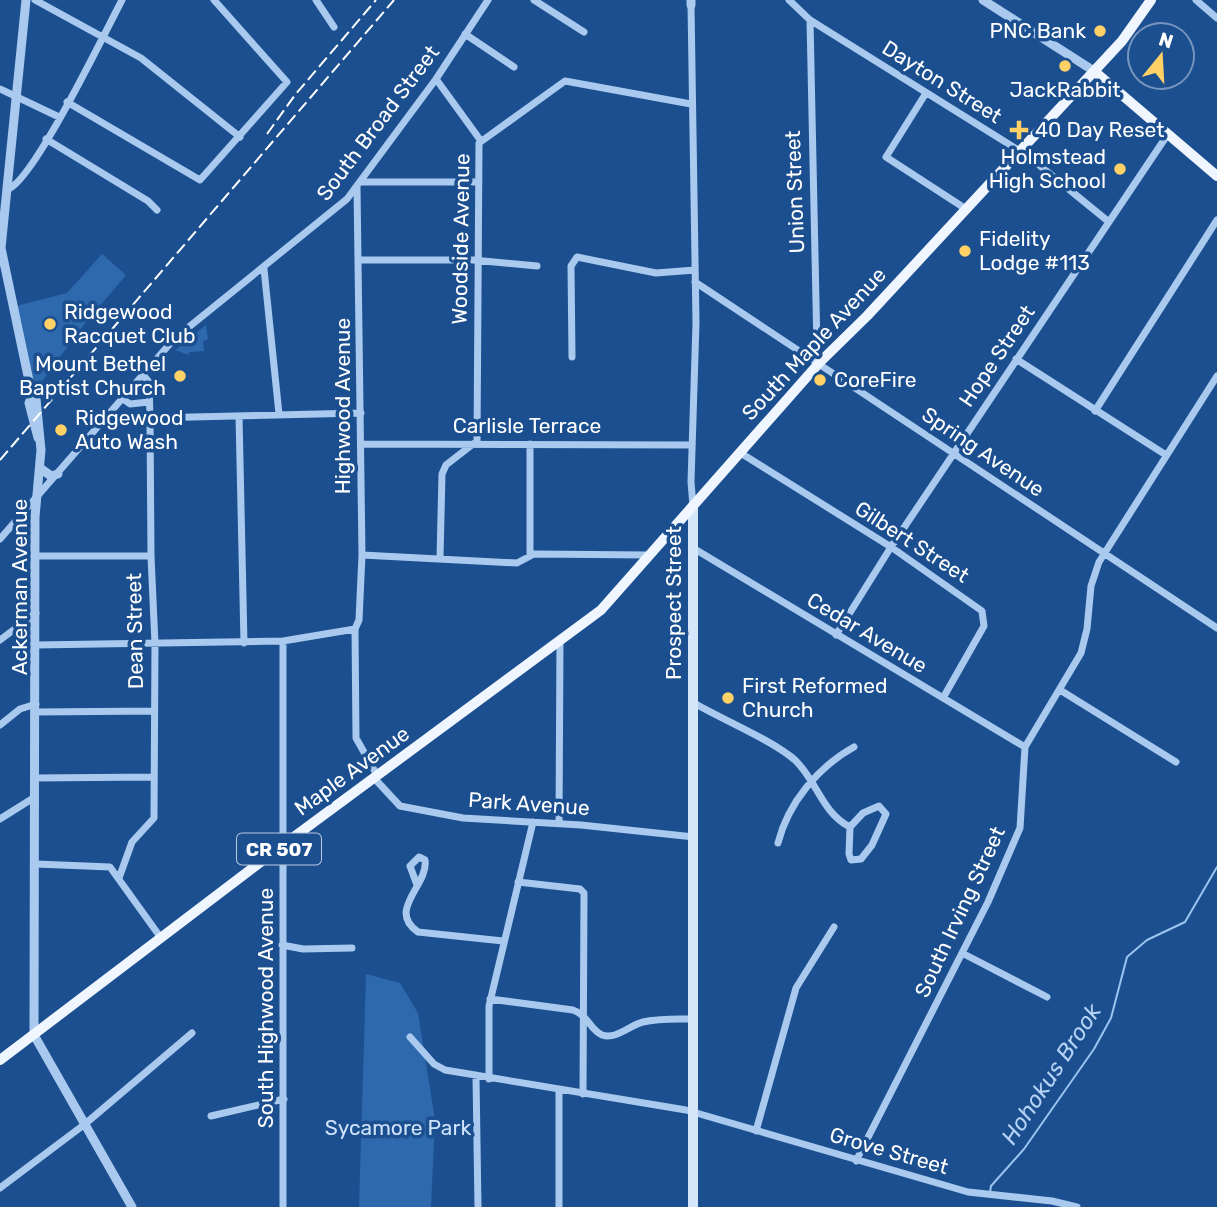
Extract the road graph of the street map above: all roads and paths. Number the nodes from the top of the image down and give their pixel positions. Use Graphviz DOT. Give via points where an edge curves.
graph roads {
  1 [pos="26,0"];
  2 [pos="35,0"];
  3 [pos="122,0"];
  4 [pos="214,0"];
  5 [pos="316,0"];
  6 [pos="488,0"];
  7 [pos="534,0"];
  8 [pos="983,0"];
  9 [pos="1151,0"];
  10 [pos="1196,0"];
  11 [pos="690,2"];
  12 [pos="793,2"];
  13 [pos="1217,18"];
  14 [pos="810,20"];
  15 [pos="334,27"];
  16 [pos="584,32"];
  17 [pos="465,34"];
  18 [pos="102,37"];
  19 [pos="514,67"];
  20 [pos="1094,71"];
  21 [pos="436,79"];
  22 [pos="0,89"];
  23 [pos="926,93"];
  24 [pos="16,97"];
  25 [pos="67,102"];
  26 [pos="691,104"];
  27 [pos="59,117"];
  28 [pos="1168,134"];
  29 [pos="240,136"];
  30 [pos="46,139"];
  31 [pos="481,141"];
  32 [pos="1021,151"];
  33 [pos="1217,176"];
  34 [pos="479,182"];
  35 [pos="358,185"];
  36 [pos="8,189"];
  37 [pos="966,209"];
  38 [pos="157,210"];
  39 [pos="1217,220"];
  40 [pos="1109,222"];
  41 [pos="360,260"];
  42 [pos="479,261"];
  43 [pos="1,262"];
  44 [pos="537,266"];
  45 [pos="264,269"];
  46 [pos="695,270"];
  47 [pos="695,282"];
  48 [pos="572,357"];
  49 [pos="1016,359"];
  50 [pos="820,362"];
  51 [pos="143,375"];
  52 [pos="1217,376"];
  53 [pos="122,399"];
  54 [pos="149,402"];
  55 [pos="1096,411"];
  56 [pos="361,413"];
  57 [pos="279,414"];
  58 [pos="239,416"];
  59 [pos="150,418"];
  60 [pos="475,443"];
  61 [pos="530,443"];
  62 [pos="361,444"];
  63 [pos="692,445"];
  64 [pos="738,452"];
  65 [pos="953,454"];
  66 [pos="1166,455"];
  67 [pos="40,468"];
  68 [pos="58,474"];
  69 [pos="36,501"];
  70 [pos="693,506"];
  71 [pos="0,539"];
  72 [pos="891,547"];
  73 [pos="693,548"];
  74 [pos="1104,552"];
  75 [pos="362,555"];
  76 [pos="530,555"];
  77 [pos="649,555"];
  78 [pos="35,556"];
  79 [pos="151,556"];
  80 [pos="440,558"];
  81 [pos="36,613"];
  82 [pos="356,627"];
  83 [pos="1217,628"];
  84 [pos="836,635"];
  85 [pos="0,640"];
  86 [pos="283,641"];
  87 [pos="560,641"];
  88 [pos="244,643"];
  89 [pos="36,645"];
  90 [pos="155,645"];
  91 [pos="1060,690"];
  92 [pos="943,698"];
  93 [pos="694,704"];
  94 [pos="36,708"];
  95 [pos="154,711"];
  96 [pos="0,725"];
  97 [pos="854,747"];
  98 [pos="1024,747"];
  99 [pos="1176,762"];
  100 [pos="154,777"];
  101 [pos="376,777"];
  102 [pos="35,778"];
  103 [pos="811,780"];
  104 [pos="35,797"];
  105 [pos="0,819"];
  106 [pos="533,822"];
  107 [pos="559,823"];
  108 [pos="850,827"];
  109 [pos="694,837"];
  110 [pos="778,843"];
  111 [pos="283,845"];
  112 [pos="36,864"];
  113 [pos="119,878"];
  114 [pos="518,882"];
  115 [pos="417,885"];
  116 [pos="834,927"];
  117 [pos="161,938"];
  118 [pos="503,941"];
  119 [pos="282,945"];
  120 [pos="352,948"];
  121 [pos="962,953"];
  122 [pos="1047,997"];
  123 [pos="490,999"];
  124 [pos="585,1016"];
  125 [pos="693,1019"];
  126 [pos="192,1032"];
  127 [pos="34,1035"];
  128 [pos="410,1037"];
  129 [pos="0,1060"];
  130 [pos="476,1077"];
  131 [pos="489,1079"];
  132 [pos="559,1090"];
  133 [pos="583,1094"];
  134 [pos="284,1099"];
  135 [pos="695,1112"];
  136 [pos="211,1116"];
  137 [pos="85,1124"];
  138 [pos="756,1131"];
  139 [pos="856,1161"];
  140 [pos="0,1188"];
  141 [pos="132,1207"];
  142 [pos="283,1207"];
  143 [pos="478,1207"];
  144 [pos="559,1207"];
  145 [pos="693,1207"];
  146 [pos="1077,1207"];
  1 -- 24 [label="street, Ackerman Avenue"];
  2 -- 18 [label="street"];
  3 -- 18 [label="street"];
  4 -- 29 [label="street" via="287,82"];
  5 -- 15 [label="street"];
  6 -- 17 [label="street, South Broad Street"];
  7 -- 16 [label="street"];
  8 -- 20 [label="street"];
  9 -- 20 [label="main road, CR 507" via="1125,38"];
  10 -- 13 [label="street"];
  11 -- 26 [label="street, Prospect Street"];
  12 -- 14 [label="street, Dayton Street"];
  14 -- 23 [label="street, Dayton Street"];
  14 -- 50 [label="street, Union Street"];
  17 -- 19 [label="street"];
  17 -- 21 [label="street, South Broad Street"];
  18 -- 25 [label="street"];
  18 -- 29 [label="street" via="141,58"];
  20 -- 28 [label="main road"];
  20 -- 32 [label="main road, South Maple Avenue / CR 507"];
  21 -- 31 [label="street"];
  21 -- 35 [label="street, South Broad Street"];
  22 -- 24 [label="street"];
  23 -- 32 [label="street, Dayton Street"];
  23 -- 37 [label="street" via="886,158"];
  24 -- 27 [label="street"];
  24 -- 36 [label="street, Ackerman Avenue"];
  25 -- 27 [label="street"];
  25 -- 29 [label="street" via="200,180"];
  26 -- 31 [label="street, Woodside Avenue" via="565,81"];
  26 -- 46 [label="street, Prospect Street"];
  27 -- 30 [label="street"];
  28 -- 33 [label="main road"];
  28 -- 40 [label="street, Hope Street"];
  30 -- 36 [label="street" via="20,182"];
  30 -- 38 [label="street"];
  31 -- 34 [label="street, Woodside Avenue"];
  32 -- 37 [label="main road, South Maple Avenue / CR 507"];
  32 -- 40 [label="street, Dayton Street"];
  34 -- 35 [label="street"];
  34 -- 42 [label="street, Woodside Avenue"];
  35 -- 41 [label="street, Highwood Avenue"];
  35 -- 45 [label="street, South Broad Street" via="330,216"];
  36 -- 43 [label="street, Ackerman Avenue"];
  37 -- 50 [label="main road, South Maple Avenue / CR 507"];
  39 -- 55 [label="street"];
  40 -- 49 [label="street, Hope Street"];
  41 -- 42 [label="street"];
  41 -- 56 [label="street, Highwood Avenue"];
  42 -- 44 [label="street"];
  42 -- 60 [label="street, Woodside Avenue"];
  43 -- 67 [label="street, Ackerman Avenue" via="36,399"];
  45 -- 51 [label="street, South Broad Street" via="174,339"];
  45 -- 57 [label="street"];
  46 -- 47 [label="street, Prospect Street"];
  46 -- 48 [label="street" via="656,273 577,257 571,266"];
  47 -- 50 [label="street, Spring Avenue"];
  47 -- 63 [label="street, Prospect Street"];
  49 -- 55 [label="street"];
  49 -- 65 [label="street, Hope Street"];
  50 -- 64 [label="main road, South Maple Avenue / CR 507"];
  50 -- 65 [label="street, Spring Avenue"];
  51 -- 53 [label="street, South Broad Street"];
  51 -- 54 [label="street, Dean Street" via="149,382"];
  52 -- 66 [label="street, South Irving Street"];
  53 -- 54 [label="street" via="130,404"];
  53 -- 68 [label="street, South Broad Street"];
  54 -- 59 [label="street, Dean Street"];
  55 -- 66 [label="street"];
  56 -- 57 [label="street"];
  56 -- 62 [label="street, Highwood Avenue"];
  57 -- 58 [label="street"];
  58 -- 59 [label="street"];
  58 -- 88 [label="street"];
  59 -- 79 [label="street, Dean Street"];
  60 -- 61 [label="street, Carlisle Terrace"];
  60 -- 62 [label="street, Carlisle Terrace"];
  60 -- 80 [label="street" via="446,465 442,474"];
  61 -- 63 [label="street, Carlisle Terrace"];
  61 -- 76 [label="street"];
  62 -- 75 [label="street, Highwood Avenue"];
  63 -- 70 [label="street, Prospect Street"];
  64 -- 70 [label="main road, South Maple Avenue / CR 507"];
  64 -- 72 [label="street, Gilbert Street"];
  65 -- 72 [label="street, Hope Street"];
  65 -- 74 [label="street, Spring Avenue"];
  66 -- 74 [label="street, South Irving Street"];
  67 -- 68 [label="street" via="47,475"];
  67 -- 69 [label="street, Ackerman Avenue"];
  68 -- 69 [label="street, South Broad Street"];
  69 -- 71 [label="street, South Broad Street"];
  69 -- 78 [label="street, Ackerman Avenue"];
  70 -- 73 [label="main road, Prospect Street"];
  70 -- 77 [label="main road, South Maple Avenue / CR 507"];
  72 -- 84 [label="street, Hope Street"];
  72 -- 92 [label="street, Gilbert Street" via="984,615 982,631"];
  73 -- 84 [label="street, Cedar Avenue"];
  73 -- 93 [label="main road, Prospect Street"];
  74 -- 83 [label="street, Spring Avenue"];
  74 -- 91 [label="street, South Irving Street" via="1091,586 1081,653"];
  75 -- 80 [label="street"];
  75 -- 82 [label="street, Highwood Avenue"];
  76 -- 77 [label="street"];
  76 -- 80 [label="street" via="517,563"];
  77 -- 87 [label="main road, South Maple Avenue / CR 507" via="601,610"];
  78 -- 79 [label="street"];
  78 -- 81 [label="street, Ackerman Avenue"];
  79 -- 90 [label="street, Dean Street"];
  81 -- 85 [label="street"];
  81 -- 89 [label="street, Ackerman Avenue"];
  82 -- 86 [label="street"];
  82 -- 101 [label="street, Highwood Avenue" via="356,738"];
  84 -- 92 [label="street, Cedar Avenue"];
  86 -- 88 [label="street"];
  86 -- 111 [label="street, South Highwood Avenue"];
  87 -- 101 [label="main road, Maple Avenue / CR 507"];
  87 -- 107 [label="street"];
  88 -- 90 [label="street"];
  89 -- 90 [label="street"];
  89 -- 94 [label="street, Ackerman Avenue"];
  90 -- 95 [label="street, Dean Street"];
  91 -- 98 [label="street, South Irving Street"];
  91 -- 99 [label="street"];
  92 -- 98 [label="street, Cedar Avenue"];
  93 -- 103 [label="street" via="793,758"];
  93 -- 109 [label="main road, Prospect Street"];
  94 -- 95 [label="street"];
  94 -- 96 [label="street" via="20,709"];
  94 -- 102 [label="street, Ackerman Avenue"];
  95 -- 100 [label="street, Dean Street"];
  97 -- 103 [label="street"];
  98 -- 121 [label="street, South Irving Street" via="1020,828"];
  100 -- 102 [label="street"];
  100 -- 113 [label="street, Dean Street" via="154,818 132,842"];
  101 -- 106 [label="street, Park Avenue" via="378,785 400,806"];
  101 -- 111 [label="main road, Maple Avenue / CR 507"];
  102 -- 104 [label="street, Ackerman Avenue"];
  103 -- 108 [label="street" via="830,812"];
  103 -- 110 [label="street" via="787,817"];
  104 -- 105 [label="street"];
  104 -- 112 [label="street, Ackerman Avenue"];
  106 -- 107 [label="street, Park Avenue"];
  106 -- 114 [label="street"];
  107 -- 109 [label="street, Park Avenue"];
  108 -- 108 [label="street" via="874,807 886,812 872,845 858,860 851,860 849,854"];
  109 -- 125 [label="main road, Prospect Street"];
  111 -- 117 [label="main road, Maple Avenue / CR 507"];
  111 -- 119 [label="street, South Highwood Avenue"];
  112 -- 113 [label="street" via="110,867"];
  112 -- 127 [label="street, Ackerman Avenue"];
  113 -- 117 [label="street"];
  114 -- 118 [label="street"];
  114 -- 124 [label="street" via="584,893"];
  115 -- 118 [label="street" via="406,914 418,932"];
  116 -- 138 [label="street" via="796,988"];
  117 -- 127 [label="main road, Maple Avenue / CR 507"];
  118 -- 123 [label="street"];
  119 -- 120 [label="street"];
  119 -- 134 [label="street, South Highwood Avenue"];
  121 -- 122 [label="street"];
  121 -- 139 [label="street, South Irving Street"];
  123 -- 124 [label="street" via="573,1010"];
  123 -- 131 [label="street"];
  124 -- 125 [label="street" via="596,1031 610,1036 643,1022"];
  124 -- 133 [label="street"];
  125 -- 135 [label="main road, Prospect Street"];
  126 -- 137 [label="street"];
  127 -- 129 [label="main road, Maple Avenue / CR 507"];
  127 -- 137 [label="street"];
  128 -- 130 [label="street, Grove Street" via="439,1068"];
  130 -- 131 [label="street, Grove Street"];
  130 -- 143 [label="street"];
  131 -- 132 [label="street, Grove Street"];
  132 -- 133 [label="street, Grove Street"];
  132 -- 144 [label="street"];
  133 -- 135 [label="street, Grove Street"];
  134 -- 136 [label="street"];
  134 -- 142 [label="street, South Highwood Avenue"];
  135 -- 138 [label="street, Grove Street"];
  135 -- 145 [label="main road, Prospect Street"];
  137 -- 140 [label="street"];
  137 -- 141 [label="street"];
  138 -- 139 [label="street, Grove Street"];
  139 -- 146 [label="street, Grove Street" via="980,1193"];
}
